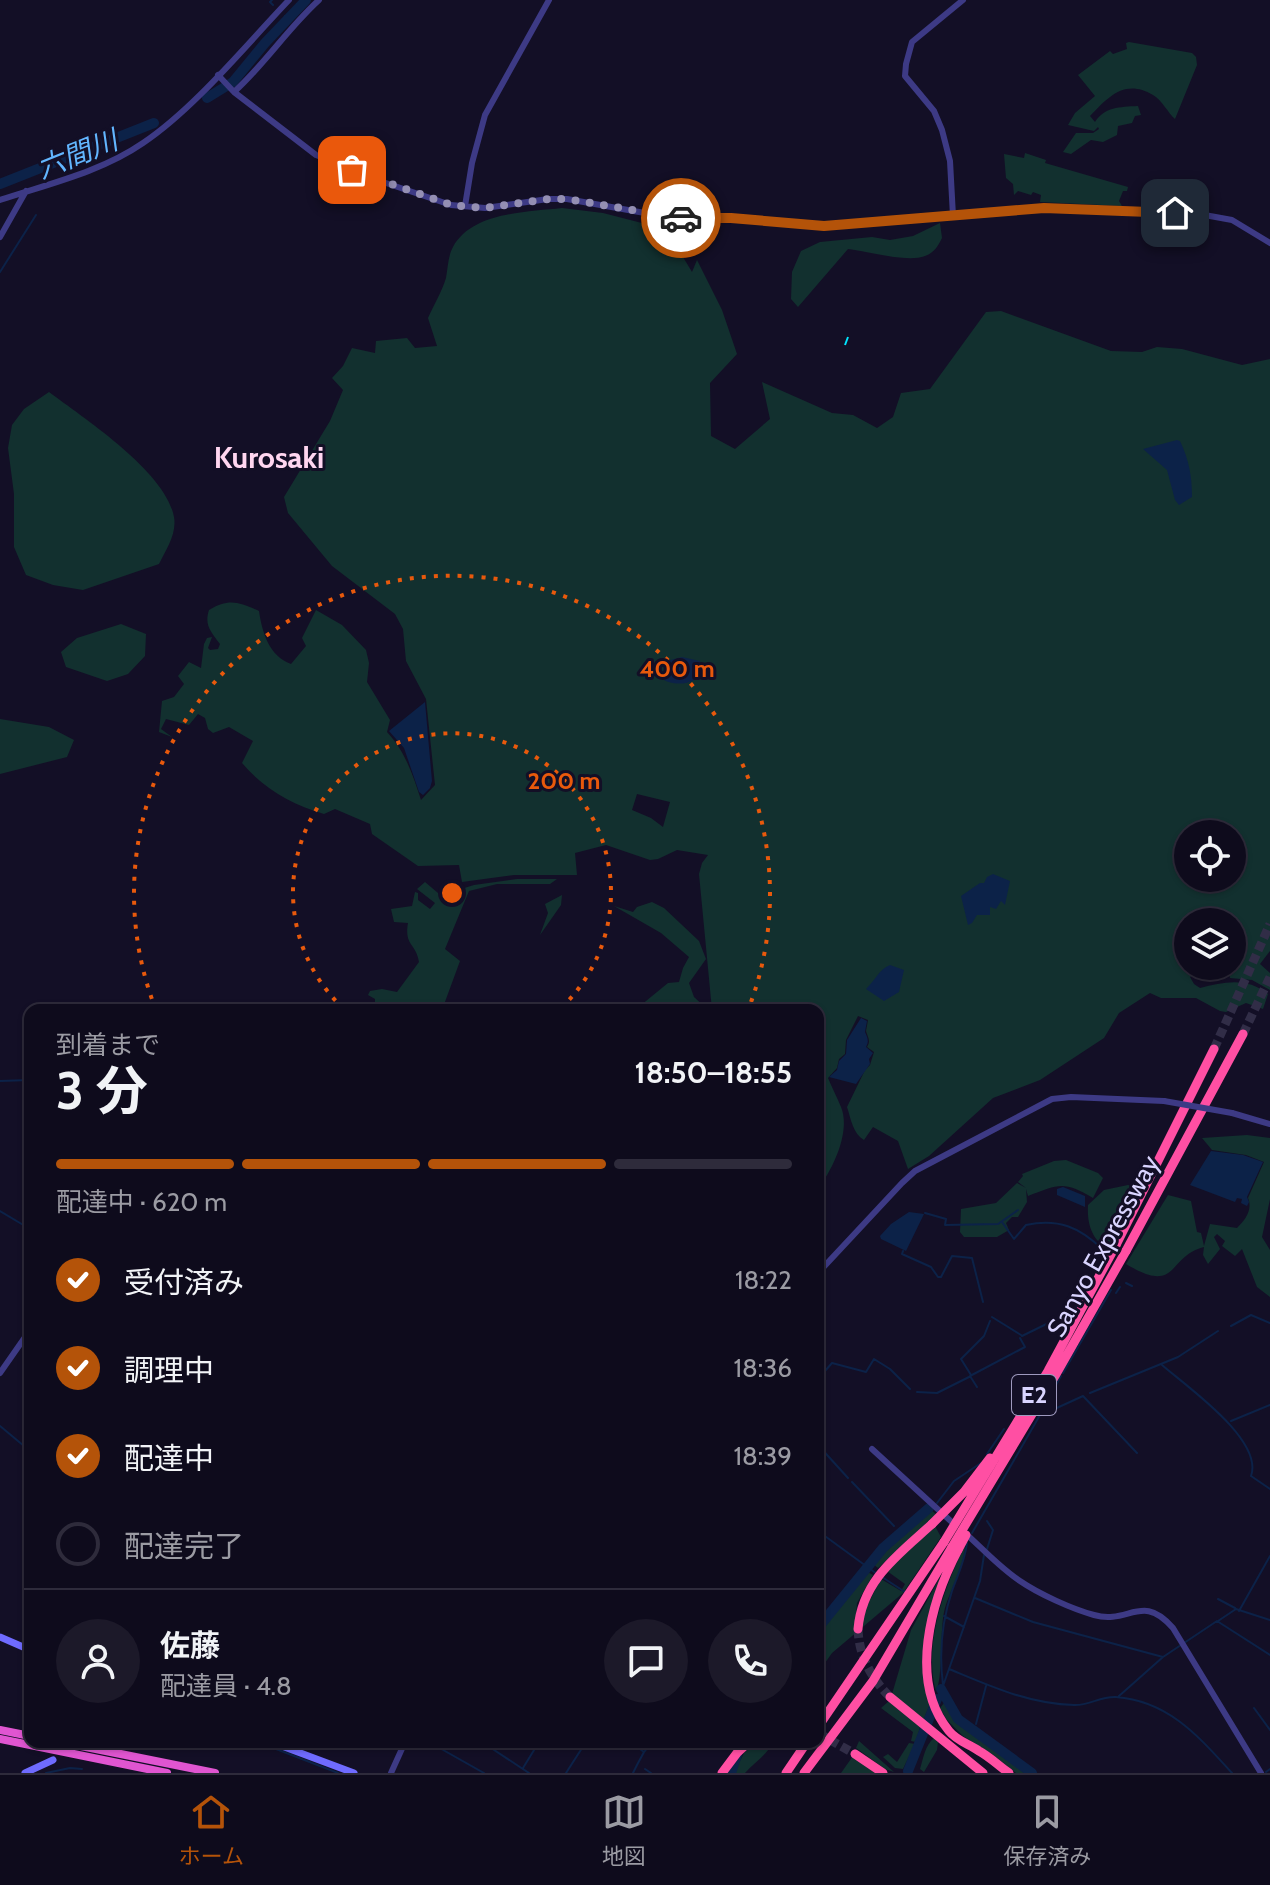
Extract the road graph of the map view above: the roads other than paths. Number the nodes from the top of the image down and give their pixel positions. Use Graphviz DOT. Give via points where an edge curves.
graph roads {
  1 [pos="289,0"];
  2 [pos="319,0"];
  3 [pos="549,0"];
  4 [pos="963,0"];
  5 [pos="218,75"];
  6 [pos="233,91"];
  7 [pos="26,191"];
  8 [pos="0,200"];
  9 [pos="465,206"];
  10 [pos="953,216"];
  11 [pos="0,237"];
  12 [pos="1270,243"];
  13 [pos="1243,1034"];
  14 [pos="1214,1049"];
  15 [pos="1270,1124"];
  16 [pos="824,1267"];
  17 [pos="24,1339"];
  18 [pos="0,1373"];
  19 [pos="1015,1427"];
  20 [pos="872,1449"];
  21 [pos="951,1546"];
  22 [pos="858,1629"];
  23 [pos="0,1637"];
  24 [pos="24,1647"];
  25 [pos="890,1697"];
  26 [pos="824,1718"];
  27 [pos="0,1730"];
  28 [pos="24,1735"];
  29 [pos="0,1739"];
  30 [pos="958,1739"];
  31 [pos="24,1744"];
  32 [pos="44,1748"];
  33 [pos="91,1748"];
  34 [pos="287,1748"];
  35 [pos="402,1748"];
  36 [pos="743,1748"];
  37 [pos="803,1748"];
  38 [pos="824,1748"];
  39 [pos="824,1748"];
  40 [pos="855,1754"];
  41 [pos="53,1760"];
  42 [pos="25,1773"];
  43 [pos="167,1773"];
  44 [pos="215,1773"];
  45 [pos="354,1773"];
  46 [pos="391,1773"];
  47 [pos="722,1773"];
  48 [pos="786,1773"];
  49 [pos="804,1773"];
  50 [pos="883,1773"];
  51 [pos="986,1773"];
  52 [pos="1002,1773"];
  53 [pos="1009,1773"];
  54 [pos="1261,1773"];
  1 -- 5 [label="street"];
  2 -- 6 [label="street"];
  3 -- 9 [label="street" via="485,115"];
  4 -- 10 [label="street" via="912,42 905,76 934,111 948,146"];
  5 -- 6 [label="street"];
  5 -- 7 [label="street" via="142,144 88,171"];
  6 -- 9 [label="street" via="325,160"];
  7 -- 8 [label="street"];
  7 -- 11 [label="street"];
  9 -- 10 [label="street" via="567,199 667,217 824,226"];
  10 -- 12 [label="street" via="1044,208 1210,215 1232,220"];
  13 -- 21 [label="highway, Sanyo Expressway / E2, bridge" via="1126,1251"];
  14 -- 19 [label="highway, Sanyo Expressway / E2, bridge" via="1116,1245"];
  15 -- 16 [label="street, bridge" via="1164,1101 1065,1097 1038,1104 915,1171"];
  17 -- 18 [label="street"];
  19 -- 21 [label="highway, Sanyo Expressway / E2, bridge"];
  19 -- 22 [label="highway, bridge" via="964,1492 883,1568 864,1598"];
  20 -- 54 [label="street" via="1033,1589 1093,1615 1159,1613"];
  21 -- 26 [label="highway, Sanyo Expressway / E2"];
  21 -- 30 [label="highway" via="932,1622 928,1669 938,1714"];
  21 -- 38 [label="highway, Sanyo Expressway / E2" via="887,1660"];
  23 -- 24 [label="main road"];
  25 -- 51 [label="highway"];
  27 -- 28 [label="highway"];
  29 -- 31 [label="highway"];
  30 -- 52 [label="highway"];
  30 -- 53 [label="highway"];
  32 -- 43 [label="highway"];
  33 -- 44 [label="highway"];
  34 -- 45 [label="main road"];
  35 -- 46 [label="street"];
  36 -- 47 [label="highway"];
  37 -- 48 [label="highway"];
  39 -- 49 [label="highway, Sanyo Expressway / E2"];
  40 -- 50 [label="highway"];
  41 -- 42 [label="main road"];
}
